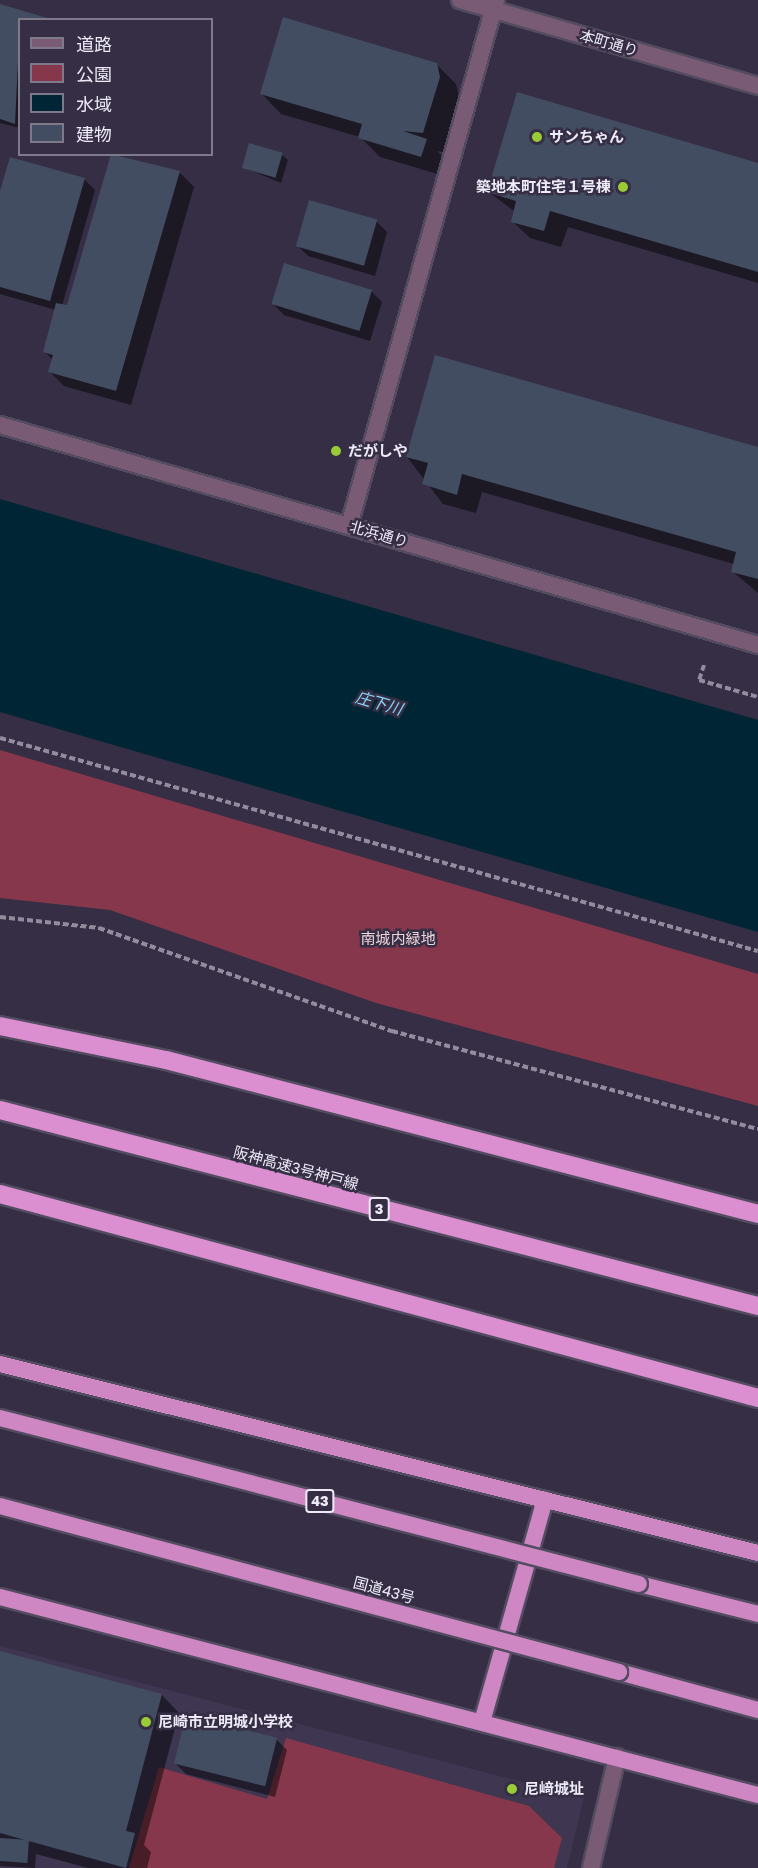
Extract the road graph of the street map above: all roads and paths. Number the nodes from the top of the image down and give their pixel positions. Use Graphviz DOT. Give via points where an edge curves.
graph roads {
  1 [pos="460,0"];
  2 [pos="494,5"];
  3 [pos="758,86"];
  4 [pos="0,424"];
  5 [pos="349,526"];
  6 [pos="758,645"];
  7 [pos="704,664"];
  8 [pos="758,697"];
  9 [pos="0,738"];
  10 [pos="0,917"];
  11 [pos="758,951"];
  12 [pos="0,1026"];
  13 [pos="0,1110"];
  14 [pos="758,1128"];
  15 [pos="0,1194"];
  16 [pos="758,1214"];
  17 [pos="758,1306"];
  18 [pos="0,1364"];
  19 [pos="758,1398"];
  20 [pos="0,1418"];
  21 [pos="544,1500"];
  22 [pos="0,1506"];
  23 [pos="758,1553"];
  24 [pos="0,1597"];
  25 [pos="758,1614"];
  26 [pos="758,1710"];
  27 [pos="482,1722"];
  28 [pos="617,1757"];
  29 [pos="758,1795"];
  30 [pos="591,1868"];
  1 -- 2 [label="street, 本町通り"];
  2 -- 3 [label="street, 本町通り"];
  2 -- 5 [label="street"];
  4 -- 5 [label="street, 北浜通り"];
  5 -- 6 [label="street, 北浜通り"];
  7 -- 8 [label="path" via="699,680"];
  9 -- 11 [label="path"];
  10 -- 14 [label="path" via="99,928 392,1032"];
  12 -- 16 [label="highway" via="166,1060"];
  13 -- 17 [label="highway, 阪神高速3号神戸線 / 3"];
  15 -- 19 [label="highway"];
  18 -- 21 [label="highway"];
  20 -- 25 [label="highway, 43, bridge"];
  21 -- 23 [label="highway"];
  21 -- 27 [label="highway"];
  22 -- 26 [label="highway, 国道43号, bridge"];
  24 -- 27 [label="highway"];
  27 -- 28 [label="highway"];
  28 -- 29 [label="highway"];
  28 -- 30 [label="street"];
}
